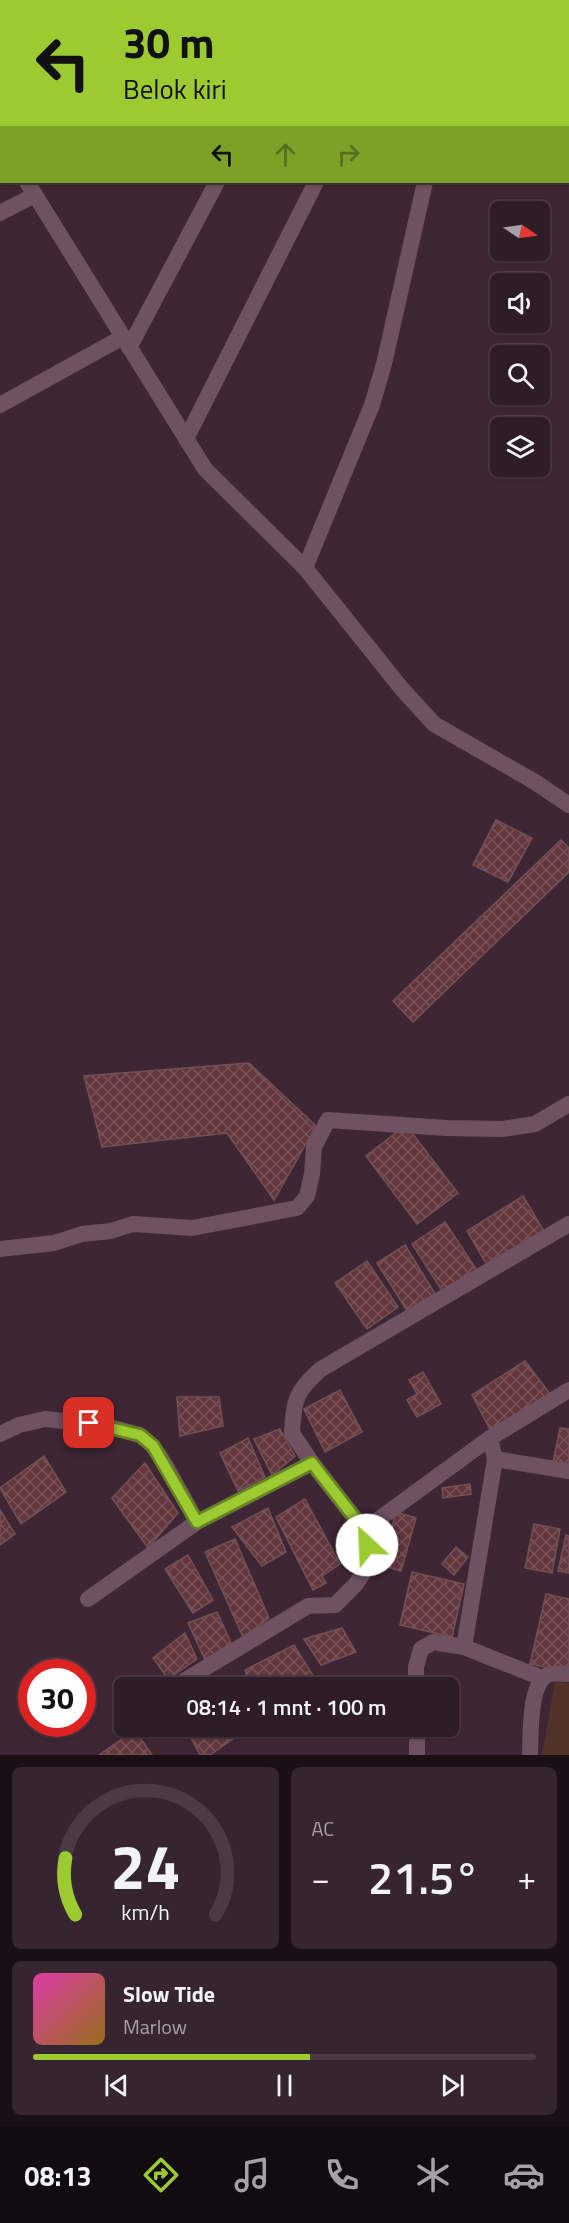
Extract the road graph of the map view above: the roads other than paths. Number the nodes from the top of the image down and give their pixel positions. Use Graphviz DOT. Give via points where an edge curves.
graph roads {
  1 [pos="216,183"];
  2 [pos="315,183"];
  3 [pos="425,183"];
  4 [pos="31,188"];
  5 [pos="0,213"];
  6 [pos="126,343"];
  7 [pos="0,405"];
  8 [pos="186,439"];
  9 [pos="305,568"];
  10 [pos="569,805"];
  11 [pos="569,1104"];
  12 [pos="569,1224"];
  13 [pos="0,1249"];
  14 [pos="569,1390"];
  15 [pos="0,1434"];
  16 [pos="490,1438"];
  17 [pos="495,1459"];
  18 [pos="312,1463"];
  19 [pos="569,1471"];
  20 [pos="197,1522"];
  21 [pos="364,1530"];
  22 [pos="88,1599"];
  23 [pos="464,1647"];
  24 [pos="569,1674"];
  25 [pos="190,1677"];
  26 [pos="416,1677"];
  27 [pos="542,1678"];
  28 [pos="417,1737"];
  29 [pos="417,1755"];
  30 [pos="530,1755"];
  1 -- 6 [label="street"];
  2 -- 8 [label="street"];
  3 -- 9 [label="street" via="372,405"];
  4 -- 5 [label="street"];
  4 -- 6 [label="street"];
  6 -- 7 [label="street"];
  6 -- 8 [label="street"];
  8 -- 9 [label="street" via="204,469"];
  9 -- 10 [label="street" via="434,724"];
  11 -- 13 [label="street" via="535,1124 502,1129 328,1120 314,1147 307,1196 297,1208 192,1228 133,1224 54,1244"];
  12 -- 18 [label="street" via="321,1369 308,1381 297,1395 292,1433"];
  14 -- 16 [label="street"];
  15 -- 20 [label="street" via="45,1419 102,1425 140,1435 153,1446"];
  16 -- 17 [label="street"];
  16 -- 21 [label="street"];
  17 -- 19 [label="street"];
  17 -- 23 [label="street"];
  18 -- 20 [label="street"];
  18 -- 21 [label="street"];
  20 -- 22 [label="street"];
  21 -- 25 [label="street" via="371,1561 335,1605 308,1606"];
  23 -- 26 [label="street" via="433,1642 421,1649"];
  23 -- 27 [label="street"];
  24 -- 27 [label="street"];
  27 -- 30 [label="street" via="535,1690"];
  28 -- 29 [label="street"];
}
